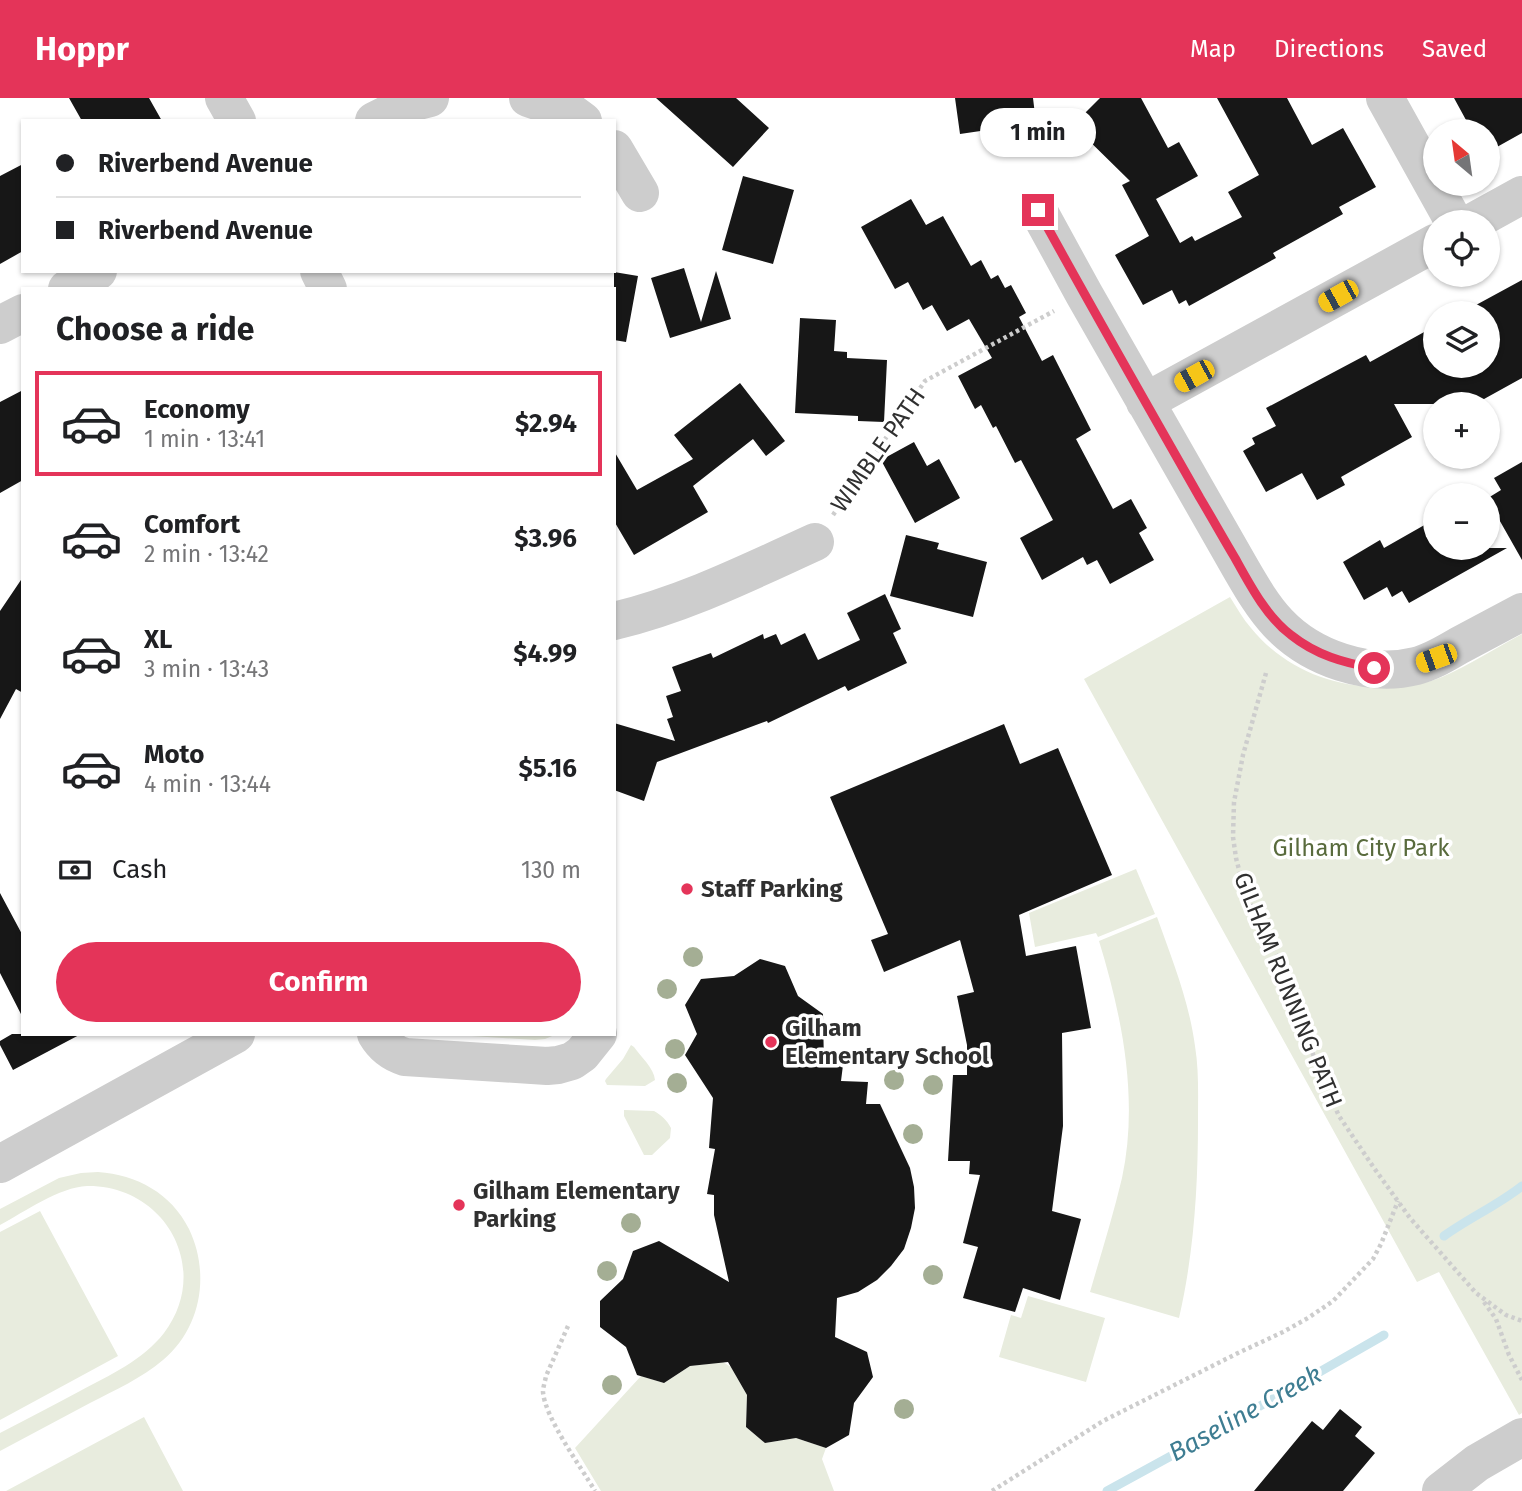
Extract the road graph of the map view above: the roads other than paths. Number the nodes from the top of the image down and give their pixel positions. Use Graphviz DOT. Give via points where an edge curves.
graph roads {
  1 [pos="224,98"];
  2 [pos="430,98"];
  3 [pos="528,98"];
  4 [pos="1385,98"];
  5 [pos="236,119"];
  6 [pos="378,119"];
  7 [pos="580,119"];
  8 [pos="616,152"];
  9 [pos="640,193"];
  10 [pos="1522,195"];
  11 [pos="1038,210"];
  12 [pos="1447,210"];
  13 [pos="1495,210"];
  14 [pos="1423,250"];
  15 [pos="94,273"];
  16 [pos="70,287"];
  17 [pos="21,314"];
  18 [pos="0,325"];
  19 [pos="1145,402"];
  20 [pos="815,542"];
  21 [pos="1522,612"];
  22 [pos="616,620"];
  23 [pos="232,1036"];
  24 [pos="377,1036"];
  25 [pos="597,1036"];
  26 [pos="0,1163"];
  27 [pos="1522,1437"];
  28 [pos="1441,1491"];
  1 -- 5 [label="street"];
  2 -- 6 [label="street"];
  3 -- 7 [label="street"];
  4 -- 12 [label="street"];
  8 -- 9 [label="street"];
  10 -- 13 [label="street"];
  11 -- 19 [label="street"];
  14 -- 19 [label="street"];
  15 -- 16 [label="street"];
  17 -- 18 [label="street"];
  19 -- 21 [label="street" via="1262,603 1291,635 1316,651 1336,661 1374,668 1415,666"];
  20 -- 22 [label="street" via="701,594"];
  23 -- 26 [label="street"];
  24 -- 25 [label="street" via="386,1048 405,1057 547,1066 572,1061"];
  27 -- 28 [label="street"];
}
